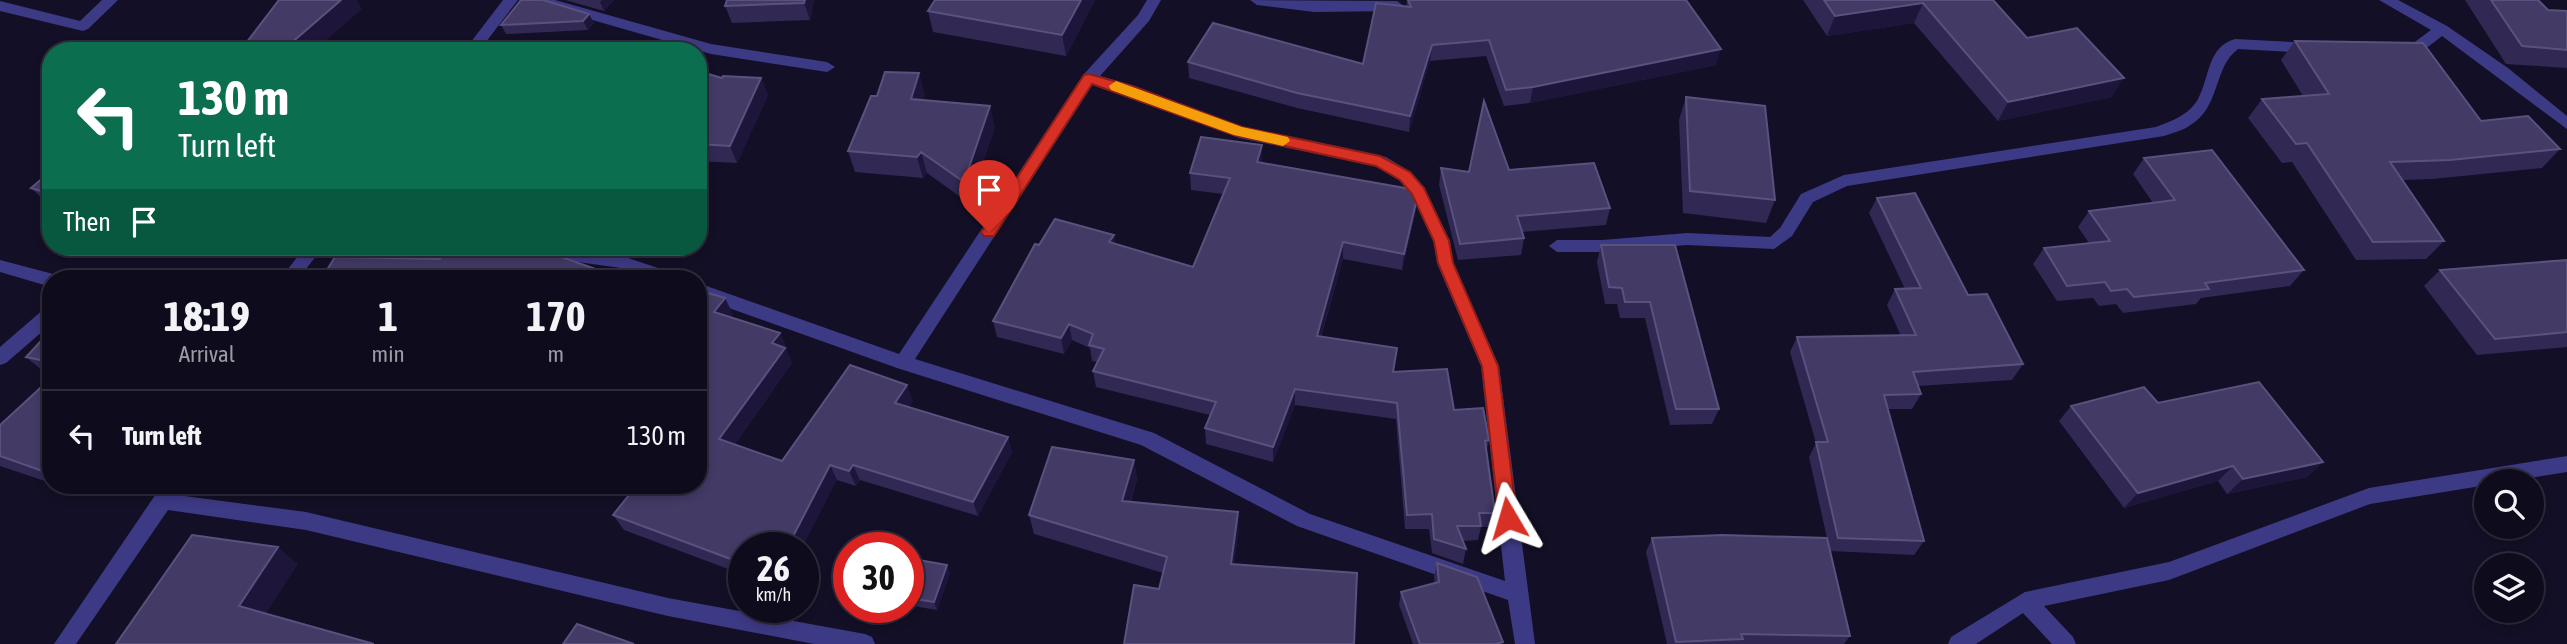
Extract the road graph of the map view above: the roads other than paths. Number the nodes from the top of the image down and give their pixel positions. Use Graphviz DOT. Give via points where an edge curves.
graph roads {
  1 [pos="111,0"];
  2 [pos="511,0"];
  3 [pos="538,0"];
  4 [pos="1154,0"];
  5 [pos="1257,0"];
  6 [pos="2386,0"];
  7 [pos="0,6"];
  8 [pos="1412,6"];
  9 [pos="2442,29"];
  10 [pos="478,42"];
  11 [pos="686,42"];
  12 [pos="707,48"];
  13 [pos="2325,49"];
  14 [pos="2388,53"];
  15 [pos="827,67"];
  16 [pos="1089,78"];
  17 [pos="2567,124"];
  18 [pos="1557,246"];
  19 [pos="307,256"];
  20 [pos="578,256"];
  21 [pos="0,266"];
  22 [pos="294,270"];
  23 [pos="644,270"];
  24 [pos="42,278"];
  25 [pos="707,293"];
  26 [pos="42,321"];
  27 [pos="0,358"];
  28 [pos="903,363"];
  29 [pos="2567,464"];
  30 [pos="166,494"];
  31 [pos="172,494"];
  32 [pos="1517,594"];
  33 [pos="2025,601"];
  34 [pos="64,644"];
  35 [pos="865,644"];
  36 [pos="1525,644"];
  37 [pos="1958,644"];
  38 [pos="2066,644"];
  1 -- 7 [label="street" via="83,26"];
  2 -- 10 [label="street"];
  3 -- 11 [label="street"];
  4 -- 16 [label="street" via="1144,19"];
  5 -- 8 [label="street" via="1314,7"];
  6 -- 9 [label="street"];
  9 -- 14 [label="street" via="2417,48"];
  9 -- 17 [label="street" via="2494,63"];
  12 -- 15 [label="street"];
  13 -- 18 [label="street" via="2235,44 2222,53 2204,103 2185,122 2158,132 1844,181 1807,198 1786,233 1774,243 1687,239"];
  16 -- 28 [label="street"];
  16 -- 32 [label="street" via="1239,132 1380,161 1405,176 1418,191 1490,366"];
  19 -- 22 [label="street"];
  20 -- 23 [label="street"];
  21 -- 24 [label="street"];
  25 -- 28 [label="street"];
  26 -- 27 [label="street"];
  28 -- 32 [label="street" via="1147,439 1304,520"];
  29 -- 33 [label="street" via="2369,496 2168,572"];
  30 -- 34 [label="street"];
  31 -- 35 [label="street" via="668,607"];
  32 -- 36 [label="street"];
  33 -- 37 [label="street"];
  33 -- 38 [label="street"];
}
